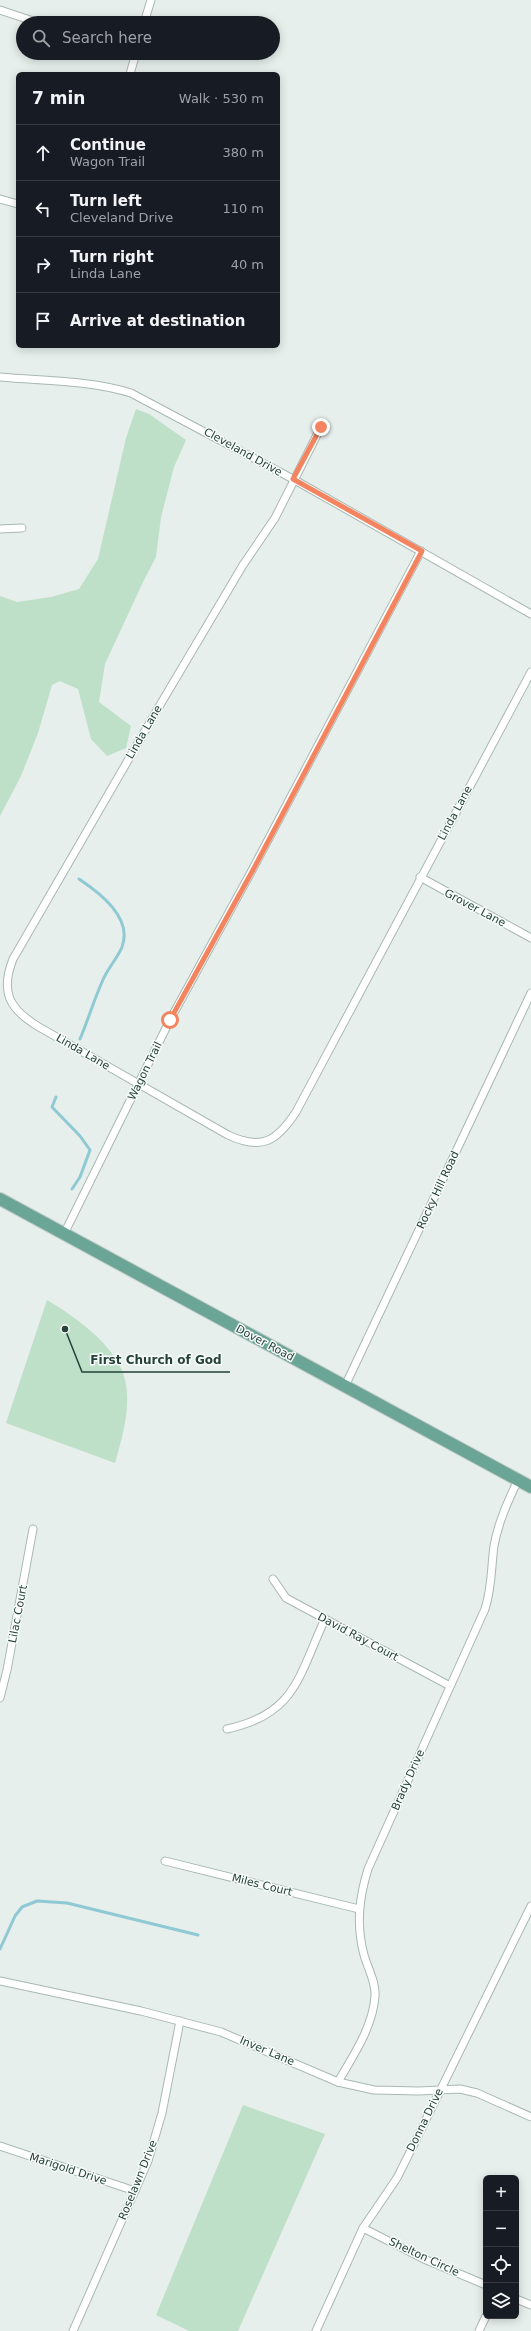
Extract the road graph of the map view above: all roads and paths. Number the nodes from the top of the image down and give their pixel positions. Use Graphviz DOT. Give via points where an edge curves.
graph roads {
  1 [pos="151,0"];
  2 [pos="0,10"];
  3 [pos="18,16"];
  4 [pos="146,16"];
  5 [pos="132,60"];
  6 [pos="130,72"];
  7 [pos="0,200"];
  8 [pos="16,204"];
  9 [pos="0,377"];
  10 [pos="321,427"];
  11 [pos="293,479"];
  12 [pos="0,528"];
  13 [pos="22,528"];
  14 [pos="422,551"];
  15 [pos="531,614"];
  16 [pos="531,672"];
  17 [pos="420,877"];
  18 [pos="531,938"];
  19 [pos="531,993"];
  20 [pos="139,1084"];
  21 [pos="0,1199"];
  22 [pos="64,1234"];
  23 [pos="345,1386"];
  24 [pos="518,1480"];
  25 [pos="531,1487"];
  26 [pos="33,1529"];
  27 [pos="273,1579"];
  28 [pos="324,1619"];
  29 [pos="450,1686"];
  30 [pos="0,1698"];
  31 [pos="227,1729"];
  32 [pos="165,1861"];
  33 [pos="531,1906"];
  34 [pos="359,1908"];
  35 [pos="0,1981"];
  36 [pos="180,2021"];
  37 [pos="338,2082"];
  38 [pos="440,2090"];
  39 [pos="531,2117"];
  40 [pos="0,2146"];
  41 [pos="135,2191"];
  42 [pos="363,2228"];
  43 [pos="483,2285"];
  44 [pos="519,2300"];
  45 [pos="531,2305"];
  46 [pos="485,2319"];
  47 [pos="73,2331"];
  48 [pos="316,2331"];
  49 [pos="479,2331"];
  1 -- 4 [label="street"];
  2 -- 3 [label="street"];
  5 -- 6 [label="street"];
  7 -- 8 [label="street"];
  9 -- 11 [label="street, Cleveland Drive" via="118,388"];
  10 -- 11 [label="street, Linda Lane"];
  11 -- 14 [label="street, Cleveland Drive"];
  11 -- 20 [label="street, Linda Lane" via="275,518 243,565 160,705 16,953 7,976 8,997 30,1022"];
  12 -- 13 [label="street"];
  14 -- 15 [label="street, Cleveland Drive"];
  14 -- 20 [label="street, Wagon Trail" via="253,870 170,1020"];
  16 -- 17 [label="street, Linda Lane"];
  17 -- 18 [label="street, Grover Lane"];
  17 -- 20 [label="street, Linda Lane" via="296,1112 278,1135 260,1143 233,1137"];
  19 -- 23 [label="street, Rocky Hill Road"];
  20 -- 22 [label="street, Wagon Trail"];
  21 -- 22 [label="main road, Dover Road"];
  22 -- 23 [label="main road, Dover Road"];
  23 -- 24 [label="main road, Dover Road"];
  24 -- 25 [label="main road, Dover Road"];
  24 -- 29 [label="street, Brady Drive" via="497,1534 487,1604"];
  26 -- 30 [label="street, Lilac Court"];
  27 -- 28 [label="street, David Ray Court" via="286,1598"];
  28 -- 29 [label="street, David Ray Court"];
  28 -- 31 [label="street" via="294,1686 282,1704 261,1718"];
  29 -- 34 [label="street, Brady Drive" via="368,1868"];
  32 -- 34 [label="street, Miles Court"];
  33 -- 38 [label="street, Donna Drive"];
  34 -- 37 [label="street, Brady Drive" via="362,1947 375,1995 373,2014"];
  35 -- 36 [label="street, Inver Lane"];
  36 -- 37 [label="street, Inver Lane" via="244,2040"];
  36 -- 41 [label="street, Roselawn Drive" via="157,2131 148,2162"];
  37 -- 38 [label="street, Inver Lane" via="374,2090"];
  38 -- 39 [label="street, Inver Lane" via="460,2089 476,2093"];
  38 -- 42 [label="street, Donna Drive" via="396,2178"];
  40 -- 41 [label="street, Marigold Drive"];
  41 -- 47 [label="street, Roselawn Drive"];
  42 -- 43 [label="street, Shelton Circle"];
  42 -- 48 [label="street, Donna Drive"];
  44 -- 45 [label="street"];
  46 -- 49 [label="street"];
}
